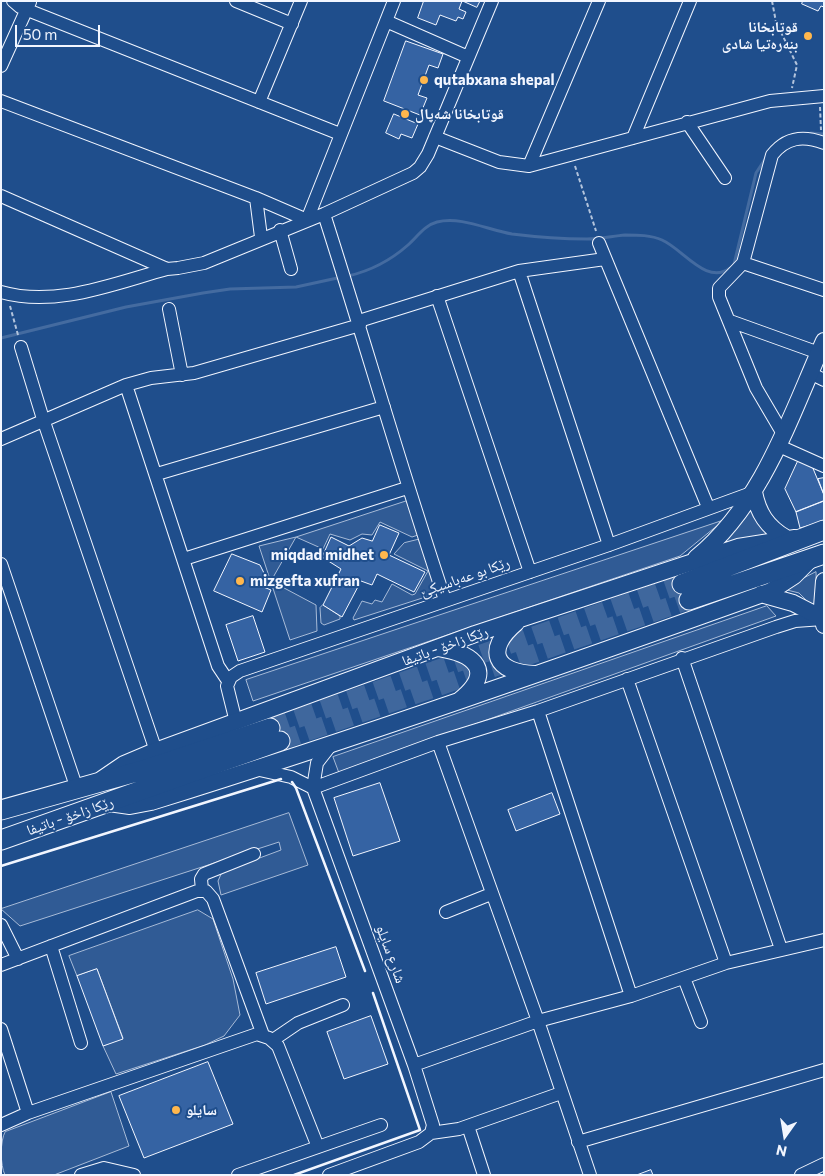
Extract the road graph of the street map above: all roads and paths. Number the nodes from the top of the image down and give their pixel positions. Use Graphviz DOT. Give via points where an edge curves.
graph roads {
  1 [pos="13,1"];
  2 [pos="236,1"];
  3 [pos="301,1"];
  4 [pos="394,1"];
  5 [pos="492,1"];
  6 [pos="600,1"];
  7 [pos="690,1"];
  8 [pos="772,1"];
  9 [pos="29,5"];
  10 [pos="386,22"];
  11 [pos="292,24"];
  12 [pos="468,57"];
  13 [pos="1,66"];
  14 [pos="821,96"];
  15 [pos="790,97"];
  16 [pos="1,101"];
  17 [pos="259,102"];
  18 [pos="688,122"];
  19 [pos="340,134"];
  20 [pos="435,137"];
  21 [pos="633,138"];
  22 [pos="822,142"];
  23 [pos="572,155"];
  24 [pos="528,166"];
  25 [pos="725,178"];
  26 [pos="1,196"];
  27 [pos="256,198"];
  28 [pos="324,214"];
  29 [pos="307,220"];
  30 [pos="280,230"];
  31 [pos="261,237"];
  32 [pos="600,243"];
  33 [pos="605,259"];
  34 [pos="743,263"];
  35 [pos="168,269"];
  36 [pos="291,269"];
  37 [pos="519,271"];
  38 [pos="824,290"];
  39 [pos="1,292"];
  40 [pos="437,296"];
  41 [pos="169,308"];
  42 [pos="10,309"];
  43 [pos="730,320"];
  44 [pos="359,323"];
  45 [pos="20,343"];
  46 [pos="821,347"];
  47 [pos="182,376"];
  48 [pos="817,377"];
  49 [pos="126,385"];
  50 [pos="384,407"];
  51 [pos="43,419"];
  52 [pos="1,439"];
  53 [pos="781,440"];
  54 [pos="824,466"];
  55 [pos="157,474"];
  56 [pos="407,488"];
  57 [pos="754,492"];
  58 [pos="708,507"];
  59 [pos="824,530"];
  60 [pos="794,538"];
  61 [pos="609,545"];
  62 [pos="818,556"];
  63 [pos="184,559"];
  64 [pos="1,564"];
  65 [pos="530,572"];
  66 [pos="824,581"];
  67 [pos="686,583"];
  68 [pos="761,594"];
  69 [pos="445,600"];
  70 [pos="520,620"];
  71 [pos="823,620"];
  72 [pos="439,648"];
  73 [pos="682,658"];
  74 [pos="539,674"];
  75 [pos="627,679"];
  76 [pos="228,681"];
  77 [pos="458,702"];
  78 [pos="538,711"];
  79 [pos="236,722"];
  80 [pos="438,742"];
  81 [pos="332,745"];
  82 [pos="156,751"];
  83 [pos="255,769"];
  84 [pos="97,783"];
  85 [pos="313,788"];
  86 [pos="77,789"];
  87 [pos="109,803"];
  88 [pos="1,810"];
  89 [pos="1,840"];
  90 [pos="254,854"];
  91 [pos="202,890"];
  92 [pos="491,894"];
  93 [pos="446,912"];
  94 [pos="1,925"];
  95 [pos="824,940"];
  96 [pos="50,946"];
  97 [pos="780,949"];
  98 [pos="18,959"];
  99 [pos="726,963"];
  100 [pos="1,965"];
  101 [pos="684,978"];
  102 [pos="631,996"];
  103 [pos="343,1005"];
  104 [pos="538,1021"];
  105 [pos="701,1022"];
  106 [pos="1,1029"];
  107 [pos="268,1037"];
  108 [pos="81,1043"];
  109 [pos="414,1065"];
  110 [pos="824,1070"];
  111 [pos="561,1093"];
  112 [pos="28,1112"];
  113 [pos="1,1125"];
  114 [pos="382,1125"];
  115 [pos="468,1126"];
  116 [pos="430,1133"];
  117 [pos="578,1142"];
  118 [pos="318,1147"];
  119 [pos="824,1164"];
  120 [pos="81,1175"];
  121 [pos="134,1175"];
  122 [pos="238,1175"];
  123 [pos="329,1175"];
  124 [pos="484,1175"];
  125 [pos="590,1175"];
  126 [pos="801,1175"];
  1 -- 9 [label="street" via="20,7"];
  2 -- 11 [label="street"];
  3 -- 11 [label="street"];
  4 -- 10 [label="street"];
  5 -- 12 [label="street"];
  6 -- 24 [label="street"];
  7 -- 21 [label="street"];
  8 -- 15 [label="path" via="776,22 797,65"];
  9 -- 13 [label="street"];
  9 -- 17 [label="street"];
  10 -- 12 [label="street"];
  10 -- 19 [label="street"];
  11 -- 17 [label="street"];
  12 -- 20 [label="street"];
  14 -- 15 [label="street"];
  14 -- 22 [label="path"];
  15 -- 18 [label="street"];
  16 -- 27 [label="street"];
  17 -- 19 [label="street"];
  18 -- 21 [label="street"];
  18 -- 25 [label="street"];
  19 -- 29 [label="street"];
  20 -- 24 [label="street" via="504,163"];
  20 -- 28 [label="street" via="425,161 413,173"];
  21 -- 23 [label="street"];
  22 -- 34 [label="street" via="797,138 779,147 772,155"];
  23 -- 24 [label="street"];
  23 -- 32 [label="path"];
  26 -- 35 [label="street"];
  27 -- 29 [label="street"];
  27 -- 31 [label="street"];
  28 -- 29 [label="street"];
  28 -- 44 [label="street"];
  29 -- 30 [label="street"];
  30 -- 31 [label="street"];
  30 -- 36 [label="street"];
  31 -- 35 [label="street" via="204,263"];
  32 -- 33 [label="street"];
  33 -- 37 [label="street"];
  33 -- 58 [label="street"];
  34 -- 38 [label="street"];
  34 -- 43 [label="street" via="719,288"];
  35 -- 39 [label="street" via="71,294 40,297"];
  37 -- 40 [label="street"];
  37 -- 61 [label="street"];
  40 -- 44 [label="street"];
  40 -- 65 [label="street"];
  41 -- 47 [label="street"];
  42 -- 45 [label="path"];
  43 -- 46 [label="street"];
  43 -- 53 [label="street" via="756,388"];
  44 -- 47 [label="street"];
  44 -- 50 [label="street"];
  45 -- 51 [label="street"];
  46 -- 48 [label="main road"];
  47 -- 49 [label="street" via="151,378"];
  48 -- 53 [label="main road"];
  49 -- 51 [label="street"];
  49 -- 55 [label="street"];
  50 -- 55 [label="street"];
  50 -- 56 [label="street"];
  51 -- 52 [label="street"];
  51 -- 82 [label="street"];
  53 -- 54 [label="street"];
  53 -- 57 [label="main road"];
  55 -- 63 [label="street"];
  56 -- 63 [label="street"];
  56 -- 69 [label="street"];
  57 -- 58 [label="street, رێكا بو عه‌باسيكێ"];
  57 -- 60 [label="main road" via="763,518 777,533"];
  57 -- 67 [label="main road" via="715,540"];
  58 -- 61 [label="street, رێكا بو عه‌باسيكێ"];
  59 -- 60 [label="highway, رێکا زاخۆ - باتیفا"];
  60 -- 67 [label="highway, رێکا زاخۆ - باتیفا"];
  61 -- 65 [label="street, رێكا بو عه‌باسيكێ"];
  62 -- 67 [label="highway, رێکا زاخۆ - باتیفا"];
  62 -- 68 [label="main road" via="784,584"];
  63 -- 76 [label="street" via="218,666"];
  64 -- 86 [label="street"];
  65 -- 69 [label="street, رێكا بو عه‌باسيكێ"];
  66 -- 71 [label="main road"];
  67 -- 70 [label="main road, رێکا زاخۆ - باتیفا"];
  68 -- 71 [label="main road" via="793,603"];
  68 -- 74 [label="main road"];
  69 -- 76 [label="street, رێكا بو عه‌باسيكێ" via="240,671"];
  70 -- 72 [label="main road, رێکا زاخۆ - باتیفا"];
  70 -- 74 [label="main road" via="498,641 499,659 508,669"];
  71 -- 73 [label="street" via="781,625"];
  72 -- 77 [label="main road" via="468,655 476,666 477,679"];
  72 -- 79 [label="main road, رێکا زاخۆ - باتیفا"];
  73 -- 75 [label="street"];
  73 -- 97 [label="street"];
  74 -- 77 [label="main road"];
  75 -- 78 [label="street"];
  75 -- 99 [label="street"];
  76 -- 79 [label="street" via="227,691"];
  77 -- 81 [label="main road"];
  78 -- 80 [label="street"];
  78 -- 102 [label="street"];
  79 -- 82 [label="main road, رێکا زاخۆ - باتیفا"];
  80 -- 85 [label="street"];
  80 -- 92 [label="street"];
  81 -- 83 [label="main road"];
  81 -- 85 [label="street, شارع سايلو" via="317,763"];
  82 -- 84 [label="main road, رێکا زاخۆ - باتیفا" via="124,764"];
  83 -- 85 [label="street" via="291,778"];
  83 -- 87 [label="main road" via="141,805"];
  84 -- 86 [label="highway, رێکا زاخۆ - باتیفا"];
  84 -- 87 [label="highway, رێکا زاخۆ - باتیفا" via="275,735"];
  85 -- 109 [label="street, شارع سايلو"];
  86 -- 88 [label="highway, رێکا زاخۆ - باتیفا"];
  87 -- 89 [label="highway, رێکا زاخۆ - باتیفا"];
  90 -- 91 [label="street" via="204,874"];
  91 -- 96 [label="street"];
  91 -- 107 [label="street" via="209,892 214,899"];
  92 -- 93 [label="street"];
  92 -- 104 [label="street"];
  94 -- 98 [label="street"];
  95 -- 97 [label="street"];
  96 -- 98 [label="street"];
  96 -- 108 [label="street"];
  97 -- 99 [label="street"];
  98 -- 100 [label="street"];
  99 -- 101 [label="street"];
  101 -- 102 [label="street"];
  101 -- 105 [label="street"];
  102 -- 104 [label="street"];
  103 -- 107 [label="street"];
  104 -- 109 [label="street"];
  104 -- 111 [label="street"];
  106 -- 112 [label="street"];
  107 -- 112 [label="street" via="250,1035"];
  107 -- 118 [label="street" via="278,1046"];
  109 -- 116 [label="street, شارع سايلو" via="432,1117"];
  110 -- 117 [label="street"];
  111 -- 115 [label="street"];
  111 -- 117 [label="street"];
  112 -- 113 [label="street"];
  114 -- 118 [label="street"];
  115 -- 116 [label="street"];
  115 -- 124 [label="street"];
  116 -- 123 [label="street" via="420,1142"];
  117 -- 125 [label="street"];
  118 -- 122 [label="street"];
  119 -- 126 [label="street"];
  120 -- 121 [label="street" via="104,1168"];
}
